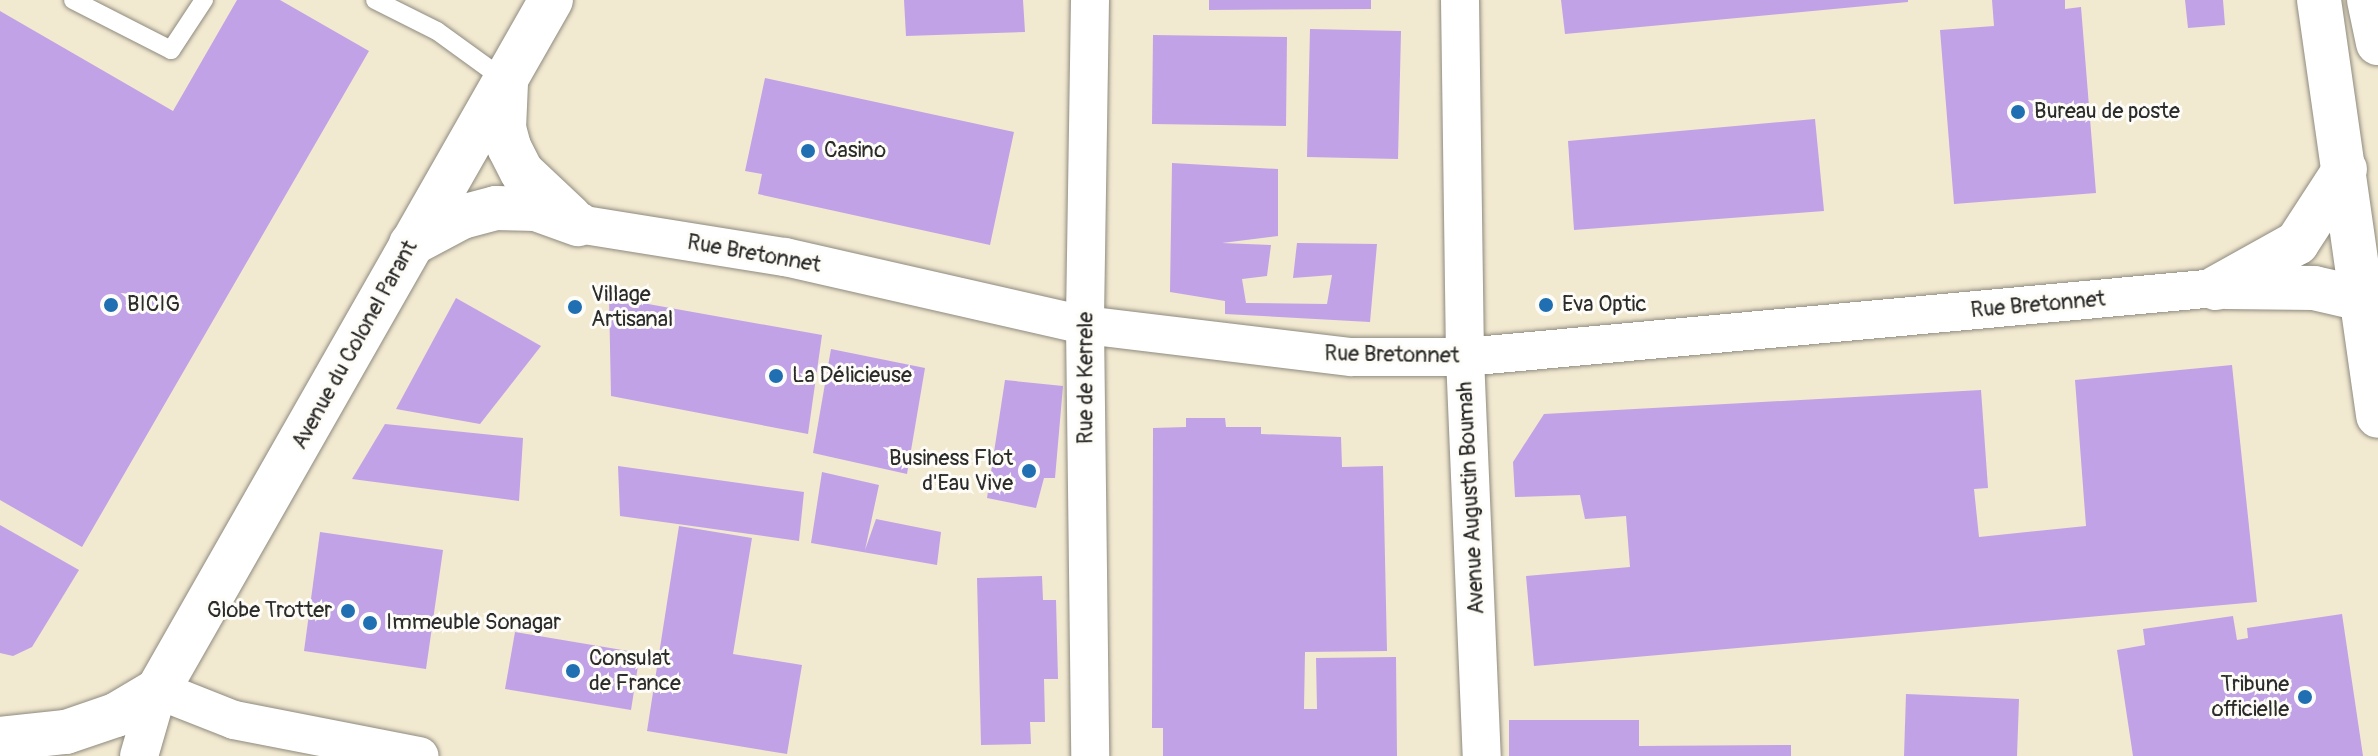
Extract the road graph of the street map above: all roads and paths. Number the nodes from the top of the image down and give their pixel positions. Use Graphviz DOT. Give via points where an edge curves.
graph roads {
  1 [pos="73,0"];
  2 [pos="204,0"];
  3 [pos="375,0"];
  4 [pos="551,0"];
  5 [pos="1090,0"];
  6 [pos="1460,0"];
  7 [pos="2319,0"];
  8 [pos="2369,0"];
  9 [pos="2378,43"];
  10 [pos="506,81"];
  11 [pos="2345,169"];
  12 [pos="578,224"];
  13 [pos="411,244"];
  14 [pos="2216,288"];
  15 [pos="2370,303"];
  16 [pos="1085,325"];
  17 [pos="1465,357"];
  18 [pos="2378,416"];
  19 [pos="158,690"];
  20 [pos="0,739"];
  21 [pos="50,744"];
  22 [pos="139,756"];
  23 [pos="420,756"];
  24 [pos="1090,756"];
  25 [pos="1482,756"];
  1 -- 2 [label="lane" via="171,50"];
  3 -- 10 [label="lane" via="437,31"];
  4 -- 10 [label="main road, Avenue du Colonel Parant"];
  5 -- 16 [label="street, Rue de Kerrele"];
  6 -- 17 [label="street, Avenue Augustin Boumah"];
  7 -- 11 [label="main road"];
  8 -- 9 [label="main road"];
  10 -- 12 [label="main road" via="504,128 509,147 543,196"];
  10 -- 13 [label="main road, Avenue du Colonel Parant"];
  11 -- 14 [label="main road" via="2297,243"];
  11 -- 15 [label="main road"];
  12 -- 13 [label="main road" via="536,209 496,208 462,217"];
  12 -- 16 [label="street, Rue Bretonnet" via="785,257"];
  13 -- 19 [label="main road, Avenue du Colonel Parant"];
  14 -- 15 [label="main road" via="2314,288"];
  14 -- 17 [label="street, Rue Bretonnet"];
  15 -- 18 [label="main road"];
  16 -- 17 [label="street, Rue Bretonnet" via="1351,357"];
  16 -- 24 [label="street, Rue de Kerrele"];
  17 -- 25 [label="street, Avenue Augustin Boumah"];
  19 -- 21 [label="main road"];
  19 -- 22 [label="street"];
  19 -- 23 [label="street" via="234,720"];
  20 -- 21 [label="main road"];
}
